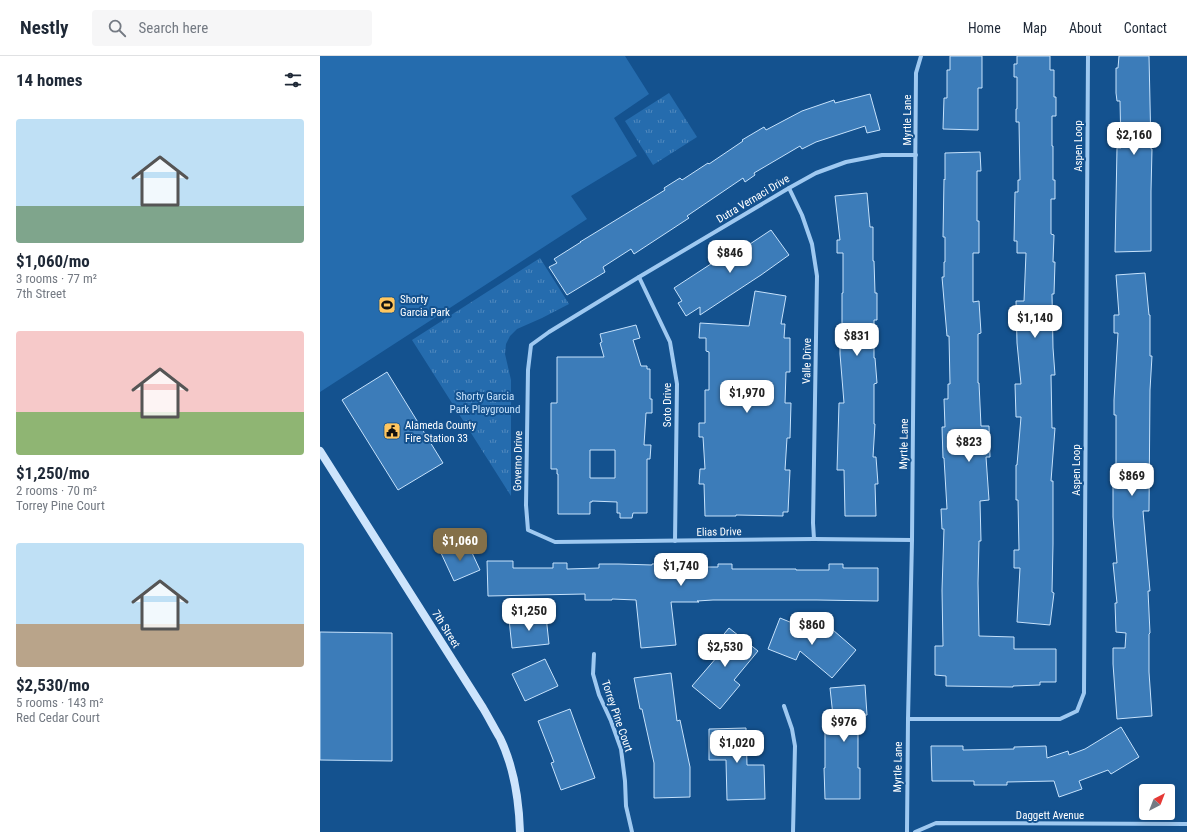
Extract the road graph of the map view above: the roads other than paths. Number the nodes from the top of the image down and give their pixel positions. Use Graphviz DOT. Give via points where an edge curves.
graph roads {
  1 [pos="921,56"];
  2 [pos="1088,56"];
  3 [pos="916,155"];
  4 [pos="789,188"];
  5 [pos="639,277"];
  6 [pos="531,344"];
  7 [pos="320,451"];
  8 [pos="528,530"];
  9 [pos="814,539"];
  10 [pos="912,540"];
  11 [pos="675,541"];
  12 [pos="594,654"];
  13 [pos="784,706"];
  14 [pos="908,719"];
  15 [pos="1187,824"];
  16 [pos="520,832"];
  17 [pos="632,832"];
  18 [pos="793,832"];
  19 [pos="907,832"];
  20 [pos="915,832"];
  1 -- 3 [label="street, Myrtle Lane" via="916,73"];
  2 -- 14 [label="street, Aspen Loop" via="1084,693 1077,711 1060,719"];
  3 -- 4 [label="street, Dutra Vernaci Drive" via="882,155 846,162 816,173"];
  3 -- 10 [label="street, Myrtle Lane"];
  4 -- 5 [label="street, Dutra Vernaci Drive"];
  4 -- 9 [label="street, Valle Drive" via="812,244 817,276"];
  5 -- 6 [label="street, Dutra Vernaci Drive"];
  5 -- 11 [label="street, Soto Drive" via="670,342 677,384"];
  6 -- 8 [label="street, Governo Drive" via="528,370"];
  7 -- 16 [label="street, 7th Street" via="483,708 500,739 512,772 519,804"];
  8 -- 11 [label="street, Elias Drive" via="555,542"];
  9 -- 10 [label="street, Elias Drive"];
  9 -- 11 [label="street, Elias Drive"];
  10 -- 14 [label="street, Myrtle Lane"];
  12 -- 17 [label="street, Torrey Pine Court" via="593,674 598,695 611,721 620,749 626,806"];
  13 -- 18 [label="street" via="795,746"];
  14 -- 19 [label="street, Myrtle Lane"];
  15 -- 20 [label="street, Daggett Avenue" via="936,824"];
}
